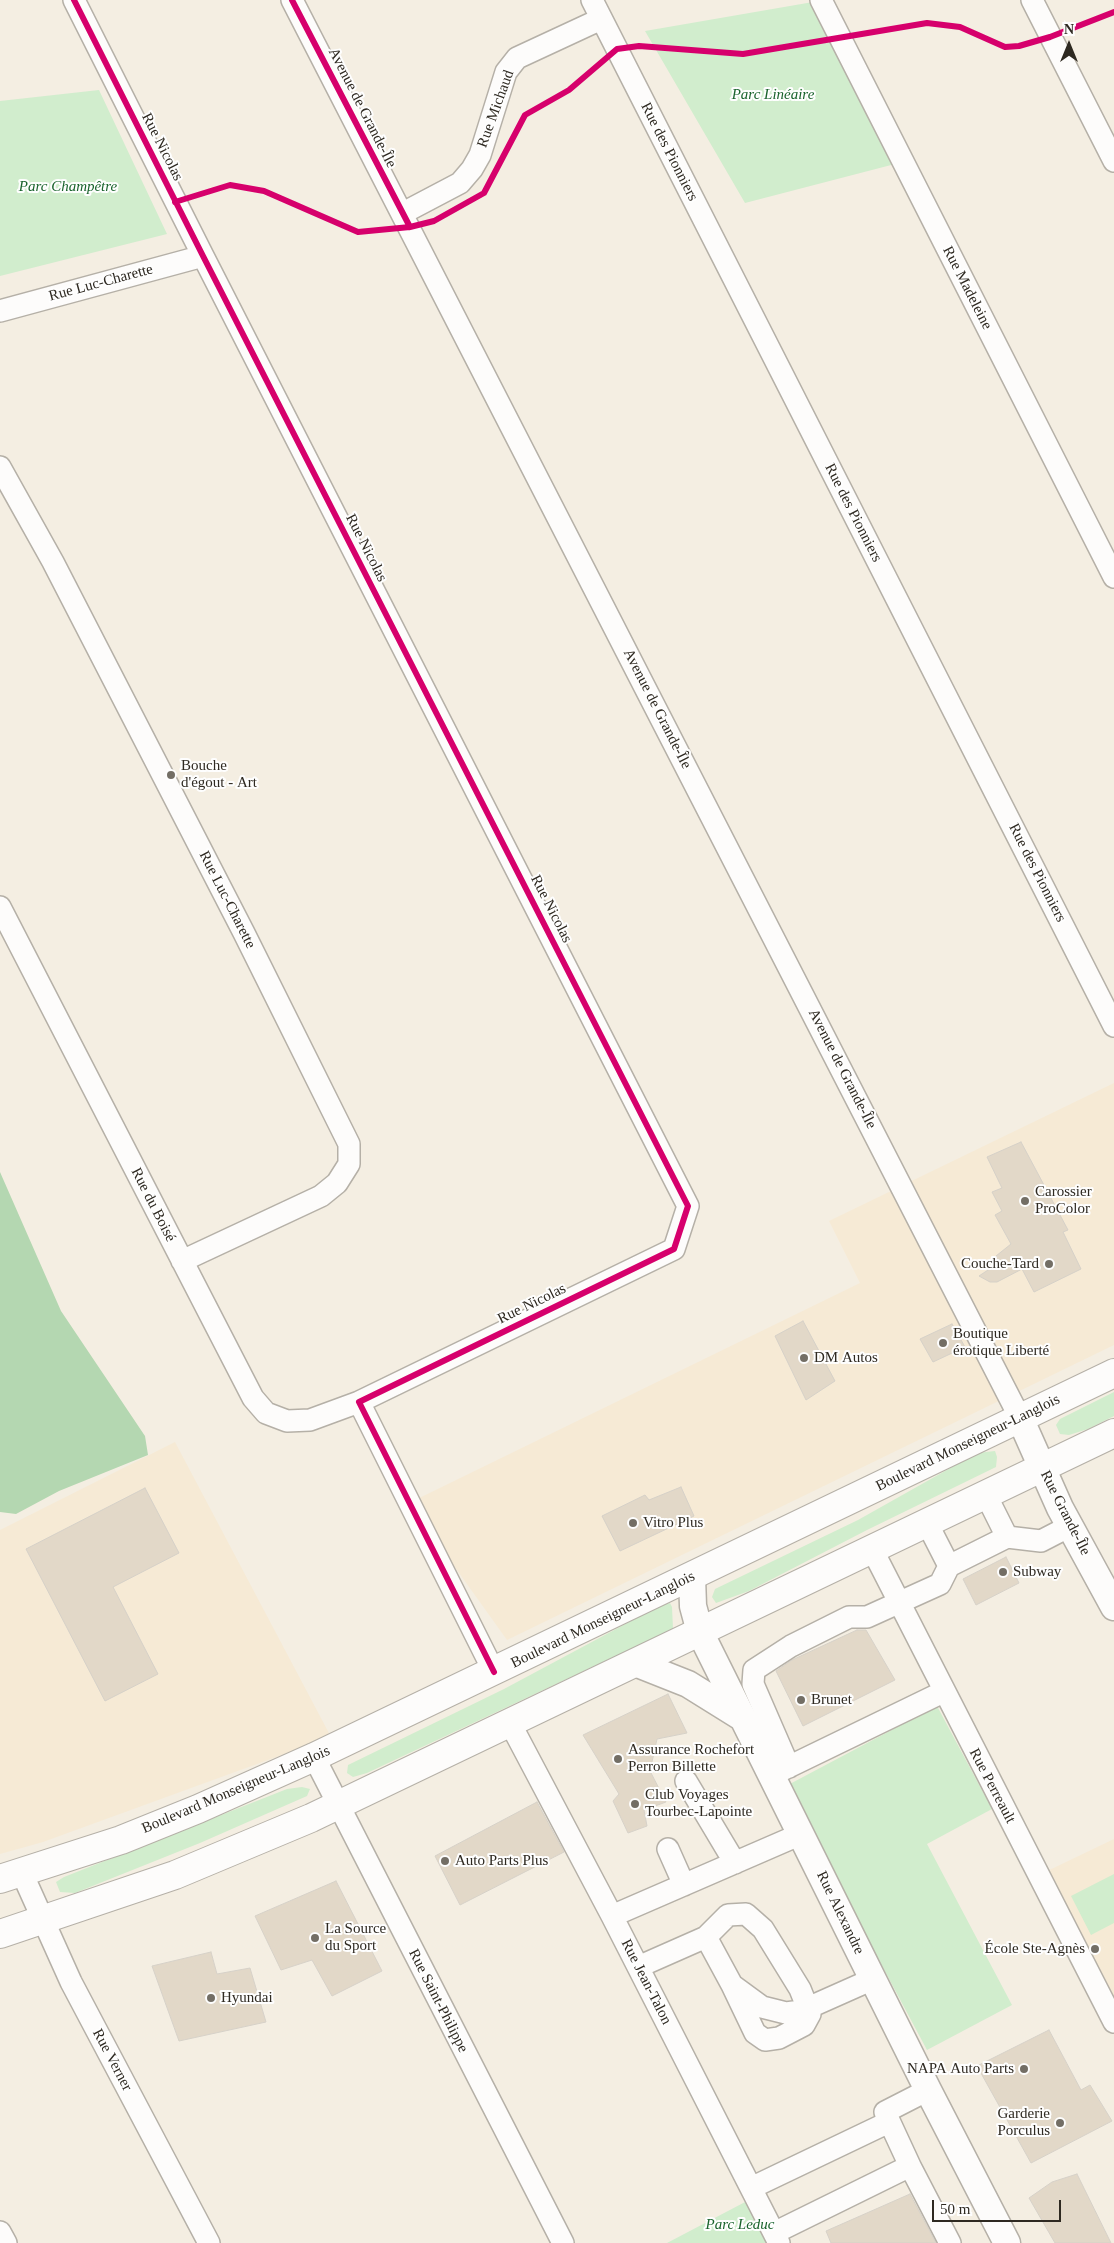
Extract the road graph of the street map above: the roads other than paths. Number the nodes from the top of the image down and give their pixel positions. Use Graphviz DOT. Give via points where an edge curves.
graph roads {
  1 [pos="74,0"];
  2 [pos="292,0"];
  3 [pos="592,0"];
  4 [pos="821,0"];
  5 [pos="1032,0"];
  6 [pos="602,19"];
  7 [pos="1114,161"];
  8 [pos="402,213"];
  9 [pos="203,256"];
  10 [pos="0,311"];
  11 [pos="0,467"];
  12 [pos="1114,577"];
  13 [pos="0,907"];
  14 [pos="1107,992"];
  15 [pos="1114,1026"];
  16 [pos="182,1261"];
  17 [pos="1114,1373"];
  18 [pos="359,1402"];
  19 [pos="1020,1418"];
  20 [pos="1114,1433"];
  21 [pos="1042,1468"];
  22 [pos="986,1495"];
  23 [pos="927,1523"];
  24 [pos="1070,1526"];
  25 [pos="1007,1537"];
  26 [pos="872,1549"];
  27 [pos="949,1566"];
  28 [pos="692,1577"];
  29 [pos="900,1604"];
  30 [pos="1114,1607"];
  31 [pos="700,1632"];
  32 [pos="635,1664"];
  33 [pos="494,1672"];
  34 [pos="943,1692"];
  35 [pos="741,1718"];
  36 [pos="510,1724"];
  37 [pos="314,1757"];
  38 [pos="780,1771"];
  39 [pos="686,1782"];
  40 [pos="338,1805"];
  41 [pos="801,1834"];
  42 [pos="668,1849"];
  43 [pos="735,1863"];
  44 [pos="11,1876"];
  45 [pos="684,1885"];
  46 [pos="612,1916"];
  47 [pos="42,1921"];
  48 [pos="0,1934"];
  49 [pos="706,1937"];
  50 [pos="638,1967"];
  51 [pos="873,1979"];
  52 [pos="732,1984"];
  53 [pos="809,2008"];
  54 [pos="1114,2022"];
  55 [pos="928,2090"];
  56 [pos="889,2122"];
  57 [pos="910,2166"];
  58 [pos="751,2188"];
  59 [pos="0,2232"];
  60 [pos="777,2238"];
  61 [pos="6,2243"];
  62 [pos="209,2243"];
  63 [pos="563,2243"];
  64 [pos="950,2243"];
  65 [pos="1007,2243"];
  1 -- 9 [label="street, Rue Nicolas"];
  2 -- 8 [label="street, Avenue de Grande-Île"];
  3 -- 6 [label="street, Rue des Pionniers"];
  4 -- 12 [label="street, Rue Madeleine"];
  5 -- 7 [label="street"];
  6 -- 8 [label="street, Rue Michaud" via="517,58 506,72 480,154 472,169 460,183"];
  6 -- 14 [label="street, Rue des Pionniers"];
  8 -- 19 [label="street, Avenue de Grande-Île"];
  9 -- 10 [label="street, Rue Luc-Charette"];
  9 -- 18 [label="street, Rue Nicolas" via="688,1206 674,1249"];
  11 -- 16 [label="street, Rue Luc-Charette" via="221,888 349,1144 349,1164 337,1183 321,1196"];
  13 -- 16 [label="street, Rue du Boisé"];
  14 -- 15 [label="street, Rue des Pionniers"];
  16 -- 18 [label="street, Rue du Boisé" via="253,1398 266,1413 287,1421 310,1420"];
  17 -- 19 [label="highway, Boulevard Monseigneur-Langlois"];
  18 -- 33 [label="street"];
  19 -- 21 [label="main road, Rue Grande-Île"];
  19 -- 28 [label="highway, Boulevard Monseigneur-Langlois"];
  20 -- 21 [label="highway"];
  21 -- 22 [label="highway"];
  21 -- 24 [label="main road, Rue Grande-Île"];
  22 -- 23 [label="highway"];
  22 -- 25 [label="street"];
  23 -- 26 [label="highway"];
  23 -- 27 [label="street"];
  24 -- 25 [label="street" via="1041,1541"];
  24 -- 30 [label="main road, Rue Grande-Île"];
  25 -- 27 [label="street"];
  26 -- 29 [label="street, Rue Perreault"];
  26 -- 31 [label="highway"];
  27 -- 29 [label="street" via="940,1584"];
  28 -- 31 [label="main road, Rue Alexandre" via="693,1606"];
  28 -- 33 [label="highway, Boulevard Monseigneur-Langlois"];
  29 -- 34 [label="street, Rue Perreault"];
  29 -- 38 [label="street" via="884,1608 867,1618 849,1617 791,1646 754,1670 753,1684"];
  31 -- 32 [label="highway"];
  31 -- 35 [label="main road, Rue Alexandre"];
  32 -- 35 [label="main road" via="688,1684"];
  32 -- 36 [label="highway"];
  33 -- 37 [label="highway, Boulevard Monseigneur-Langlois"];
  34 -- 38 [label="street"];
  34 -- 54 [label="street, Rue Perreault"];
  35 -- 38 [label="main road, Rue Alexandre"];
  36 -- 40 [label="highway"];
  36 -- 46 [label="street, Rue Jean-Talon"];
  37 -- 40 [label="street, Rue Saint-Philippe"];
  37 -- 44 [label="highway, Boulevard Monseigneur-Langlois" via="151,1828"];
  38 -- 41 [label="main road, Rue Alexandre"];
  39 -- 43 [label="street"];
  40 -- 47 [label="highway" via="202,1865"];
  40 -- 63 [label="street, Rue Saint-Philippe"];
  41 -- 43 [label="street"];
  41 -- 51 [label="main road, Rue Alexandre"];
  42 -- 45 [label="street"];
  43 -- 45 [label="street"];
  44 -- 47 [label="street, Rue Verner"];
  45 -- 46 [label="street"];
  46 -- 50 [label="street, Rue Jean-Talon"];
  47 -- 48 [label="highway"];
  47 -- 62 [label="street, Rue Verner"];
  49 -- 50 [label="street"];
  49 -- 52 [label="street"];
  49 -- 53 [label="street" via="728,1915 746,1914 763,1929"];
  50 -- 58 [label="street, Rue Jean-Talon"];
  51 -- 53 [label="street"];
  51 -- 55 [label="main road, Rue Alexandre"];
  52 -- 53 [label="street" via="762,2007 786,2013"];
  52 -- 53 [label="street" via="755,2033 765,2040 779,2038 804,2025 810,2014"];
  55 -- 56 [label="street" via="885,2112"];
  55 -- 65 [label="main road, Rue Alexandre"];
  56 -- 57 [label="street"];
  56 -- 58 [label="street"];
  57 -- 60 [label="street"];
  57 -- 64 [label="street"];
  58 -- 60 [label="street, Rue Jean-Talon"];
  59 -- 61 [label="street"];
}
